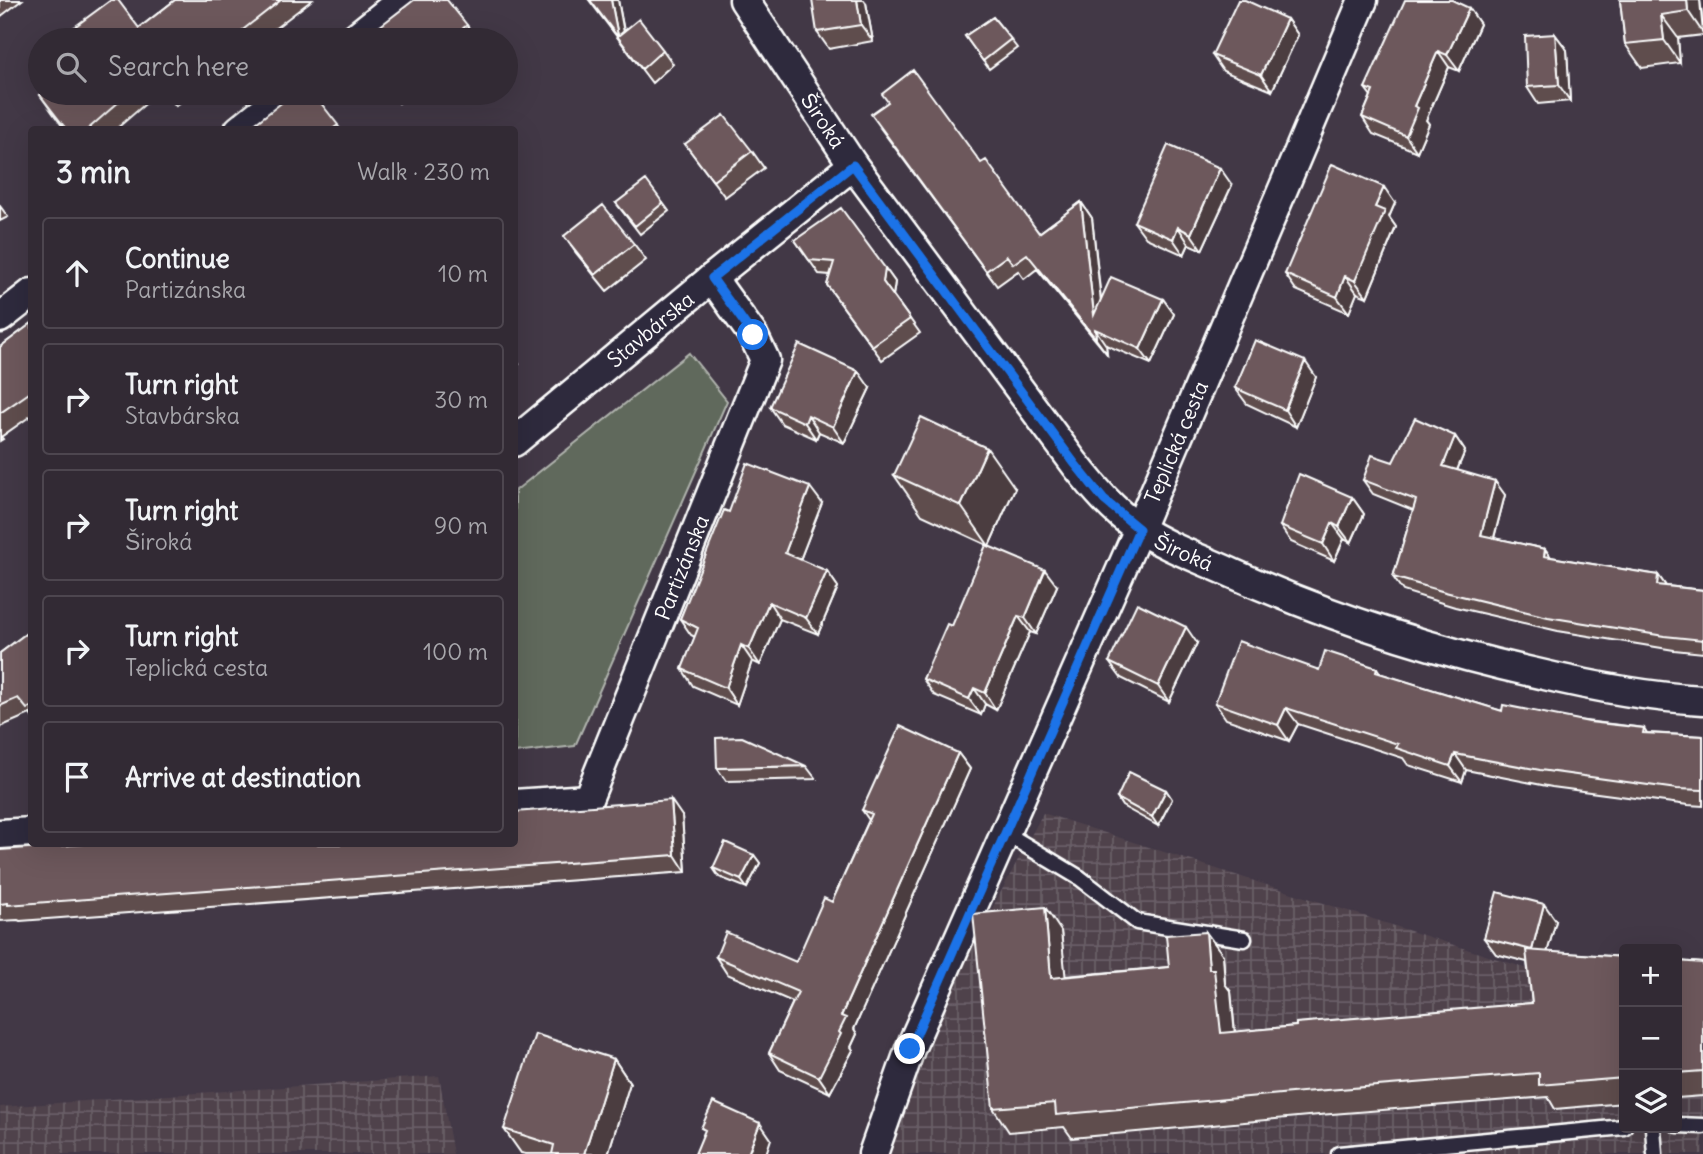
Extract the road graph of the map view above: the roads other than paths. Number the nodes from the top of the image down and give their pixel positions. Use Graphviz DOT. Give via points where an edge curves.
graph roads {
  1 [pos="402,0"];
  2 [pos="744,0"];
  3 [pos="1363,0"];
  4 [pos="367,28"];
  5 [pos="270,105"];
  6 [pos="244,126"];
  7 [pos="853,165"];
  8 [pos="712,278"];
  9 [pos="28,296"];
  10 [pos="0,318"];
  11 [pos="518,439"];
  12 [pos="1139,529"];
  13 [pos="1703,700"];
  14 [pos="518,804"];
  15 [pos="28,832"];
  16 [pos="1005,833"];
  17 [pos="0,834"];
  18 [pos="1244,939"];
  19 [pos="1682,1125"];
  20 [pos="1703,1126"];
  21 [pos="1619,1127"];
  22 [pos="1653,1133"];
  23 [pos="873,1154"];
  24 [pos="1339,1154"];
  25 [pos="1655,1154"];
  1 -- 4 [label="street"];
  2 -- 7 [label="street, Široká"];
  3 -- 12 [label="street, Teplická cesta"];
  5 -- 6 [label="street"];
  7 -- 8 [label="street, Stavbárska"];
  7 -- 12 [label="street, Široká" via="1075,464 1104,500"];
  8 -- 11 [label="street, Stavbárska"];
  8 -- 14 [label="street, Partizánska" via="765,360 588,799"];
  9 -- 10 [label="street"];
  12 -- 13 [label="street, Široká" via="1255,583 1398,636 1587,685"];
  12 -- 16 [label="street, Teplická cesta"];
  15 -- 17 [label="street"];
  16 -- 18 [label="lane" via="1080,878 1137,922"];
  16 -- 23 [label="street, Teplická cesta" via="910,1049"];
  19 -- 20 [label="lane"];
  21 -- 24 [label="lane"];
  22 -- 25 [label="lane"];
}
